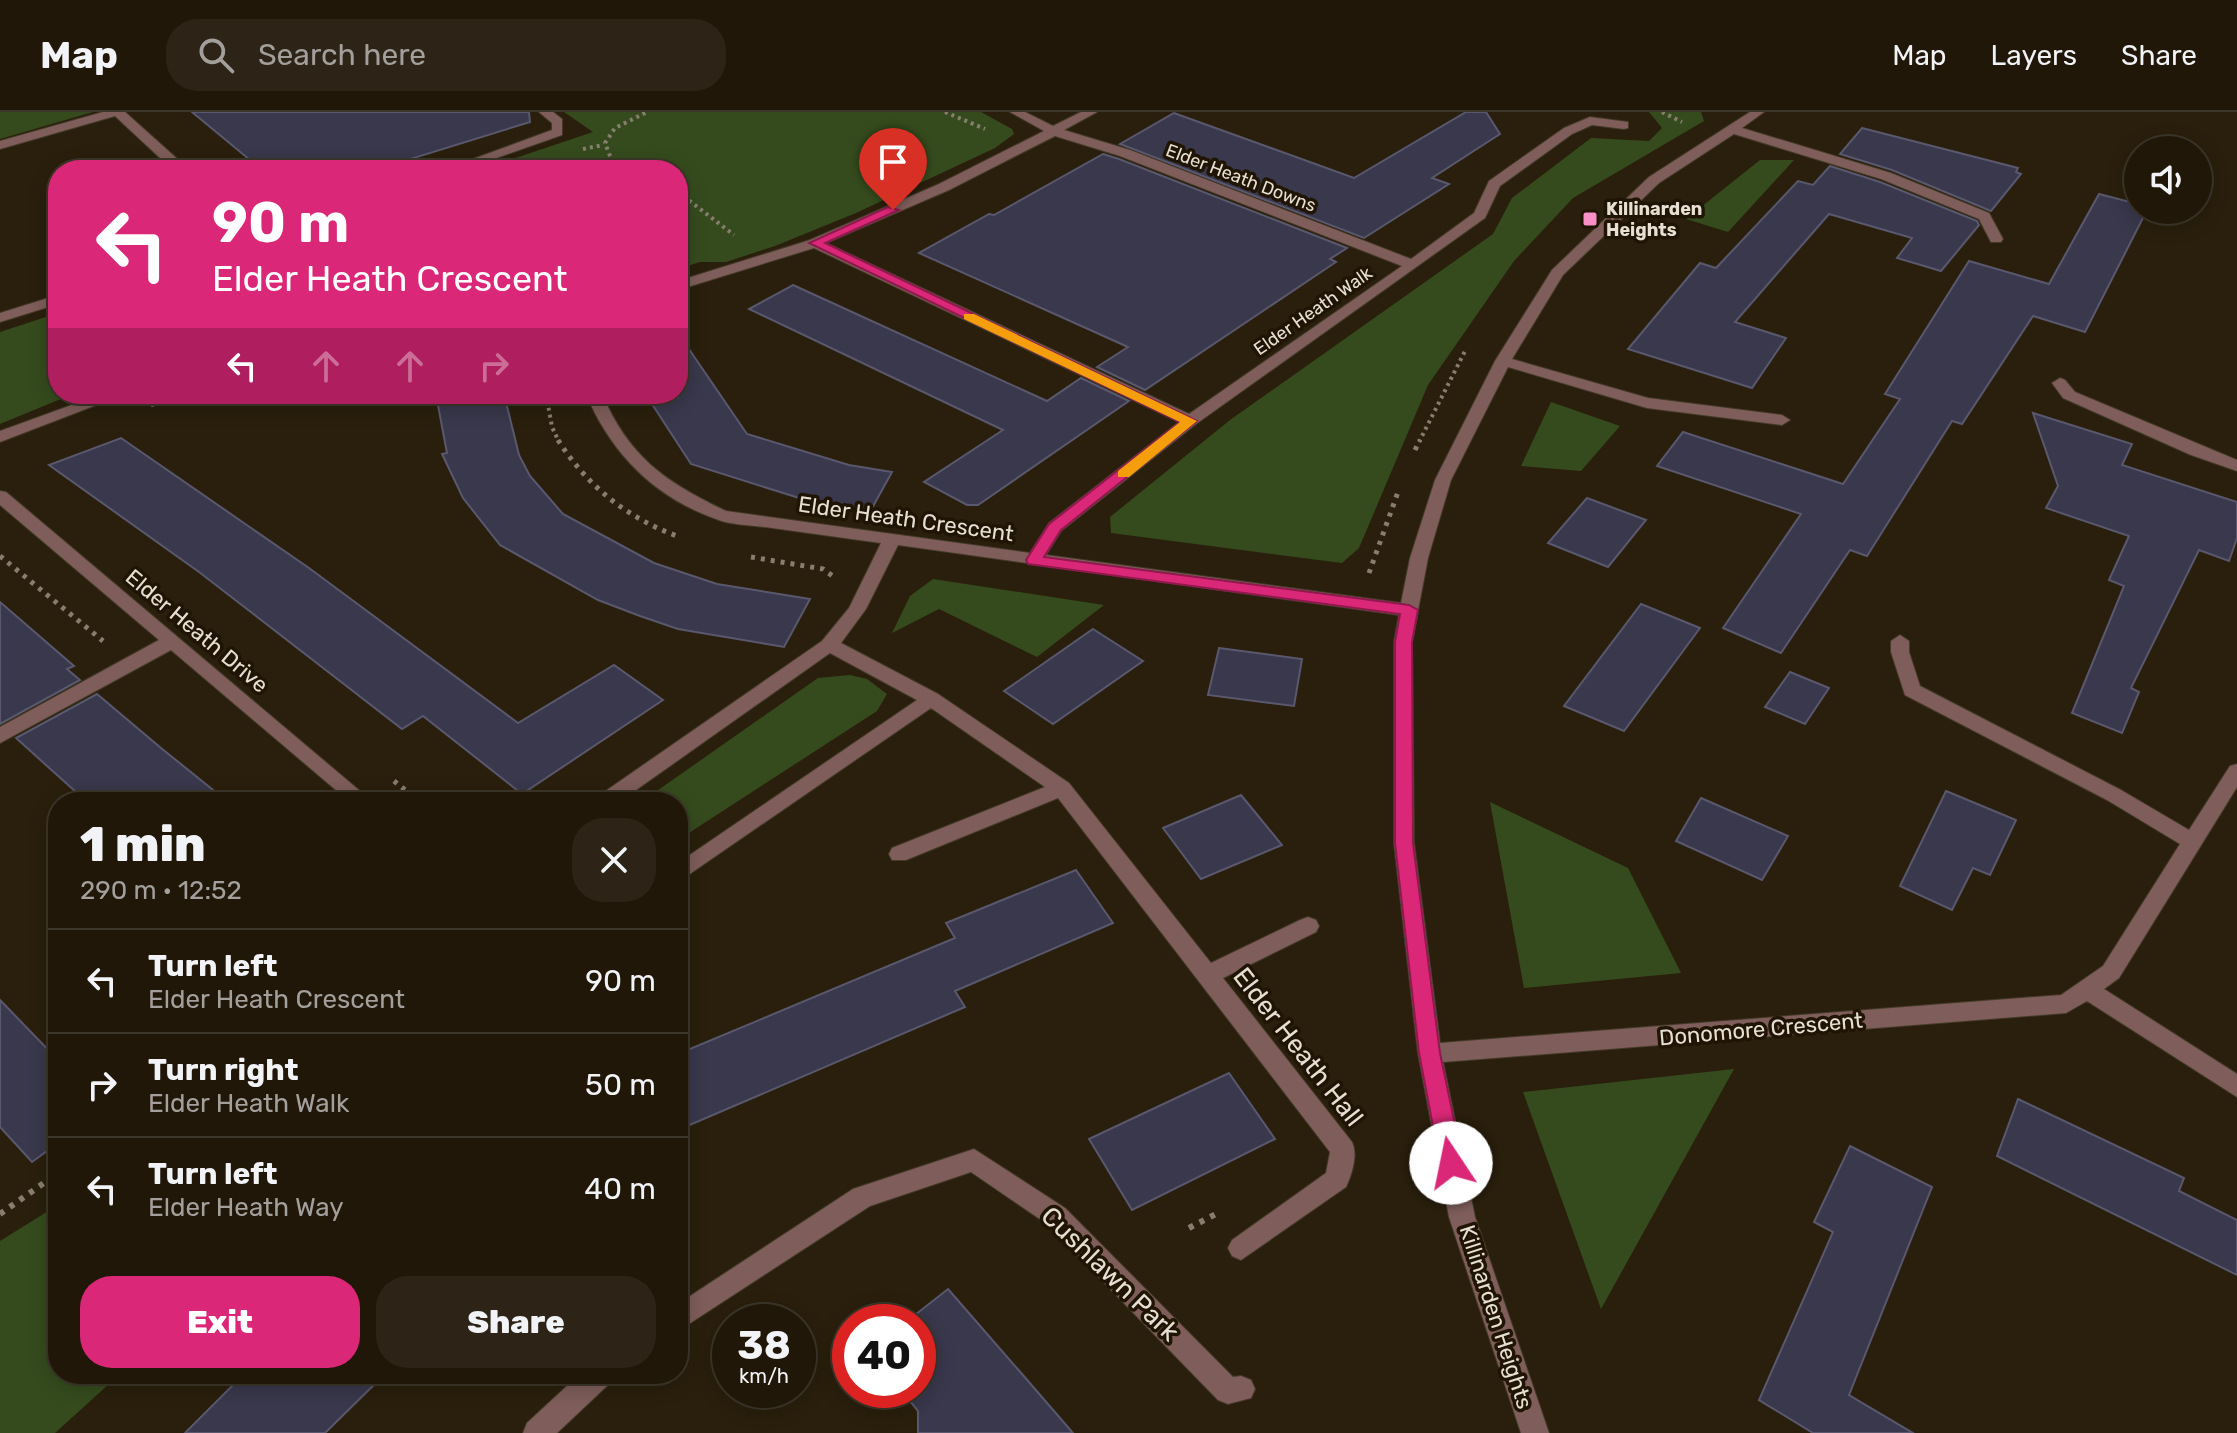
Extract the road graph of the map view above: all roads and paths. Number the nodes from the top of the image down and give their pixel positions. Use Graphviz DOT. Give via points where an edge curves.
graph roads {
  1 [pos="117,112"];
  2 [pos="545,112"];
  3 [pos="647,112"];
  4 [pos="945,112"];
  5 [pos="1016,112"];
  6 [pos="1091,112"];
  7 [pos="1745,117"];
  8 [pos="1624,125"];
  9 [pos="1053,131"];
  10 [pos="995,133"];
  11 [pos="0,145"];
  12 [pos="170,160"];
  13 [pos="478,160"];
  14 [pos="612,160"];
  15 [pos="688,200"];
  16 [pos="736,237"];
  17 [pos="1996,239"];
  18 [pos="815,243"];
  19 [pos="1413,265"];
  20 [pos="688,283"];
  21 [pos="48,302"];
  22 [pos="0,318"];
  23 [pos="1503,361"];
  24 [pos="2060,383"];
  25 [pos="90,404"];
  26 [pos="548,404"];
  27 [pos="598,404"];
  28 [pos="1782,420"];
  29 [pos="1190,421"];
  30 [pos="0,437"];
  31 [pos="2237,466"];
  32 [pos="0,496"];
  33 [pos="685,539"];
  34 [pos="891,541"];
  35 [pos="0,556"];
  36 [pos="743,556"];
  37 [pos="1034,560"];
  38 [pos="835,578"];
  39 [pos="1409,610"];
  40 [pos="172,641"];
  41 [pos="1900,641"];
  42 [pos="829,645"];
  43 [pos="103,647"];
  44 [pos="931,699"];
  45 [pos="0,736"];
  46 [pos="2237,771"];
  47 [pos="1062,788"];
  48 [pos="351,792"];
  49 [pos="618,792"];
  50 [pos="2193,842"];
  51 [pos="899,854"];
  52 [pos="688,867"];
  53 [pos="1308,926"];
  54 [pos="1208,975"];
  55 [pos="2087,989"];
  56 [pos="1430,1053"];
  57 [pos="2237,1087"];
  58 [pos="48,1180"];
  59 [pos="1227,1208"];
  60 [pos="0,1214"];
  61 [pos="1189,1228"];
  62 [pos="1241,1248"];
  63 [pos="688,1312"];
  64 [pos="589,1384"];
  65 [pos="1241,1389"];
  66 [pos="537,1433"];
  67 [pos="1535,1433"];
  1 -- 11 [label="street"];
  1 -- 12 [label="street"];
  2 -- 13 [label="street" via="558,122 558,132"];
  3 -- 14 [label="path" via="608,134 603,145"];
  4 -- 10 [label="path"];
  5 -- 9 [label="street, Elder Heath Downs"];
  6 -- 9 [label="street"];
  7 -- 17 [label="street, Killinarden Heights" via="1984,216"];
  7 -- 23 [label="street, Killinarden Heights" via="1654,180 1557,273"];
  8 -- 19 [label="street, Elder Heath Walk" via="1590,121 1568,131 1494,184 1480,215"];
  9 -- 18 [label="street" via="944,187"];
  9 -- 19 [label="street, Elder Heath Downs" via="1125,153"];
  15 -- 16 [label="path"];
  18 -- 20 [label="street"];
  18 -- 29 [label="street"];
  19 -- 29 [label="street, Elder Heath Walk"];
  21 -- 22 [label="street"];
  23 -- 28 [label="street" via="1647,403"];
  23 -- 39 [label="street, Killinarden Heights" via="1443,480"];
  24 -- 31 [label="street" via="2069,395"];
  25 -- 30 [label="street"];
  26 -- 33 [label="path" via="555,435 591,484 628,512"];
  27 -- 34 [label="street, Elder Heath Crescent" via="621,449 678,495 722,516"];
  29 -- 37 [label="street, Elder Heath Walk" via="1055,527"];
  32 -- 40 [label="street, Elder Heath Drive"];
  34 -- 37 [label="street, Elder Heath Crescent"];
  34 -- 42 [label="street" via="861,603"];
  35 -- 43 [label="path" via="103,638"];
  36 -- 38 [label="path" via="823,569"];
  37 -- 39 [label="street, Elder Heath Crescent"];
  39 -- 56 [label="street, Killinarden Heights" via="1403,642 1404,843"];
  40 -- 45 [label="street"];
  40 -- 48 [label="street, Elder Heath Drive"];
  41 -- 50 [label="street" via="1912,690"];
  42 -- 44 [label="street, Elder Heath Hall"];
  42 -- 49 [label="street"];
  44 -- 47 [label="street, Elder Heath Hall"];
  44 -- 52 [label="street"];
  46 -- 50 [label="street, Donomore Crescent"];
  47 -- 51 [label="street"];
  47 -- 54 [label="street, Elder Heath Hall"];
  50 -- 55 [label="street, Donomore Crescent" via="2111,972"];
  53 -- 54 [label="street, Elder Heath Hall"];
  54 -- 62 [label="street, Elder Heath Hall" via="1343,1150 1337,1179"];
  55 -- 56 [label="street, Donomore Crescent" via="2066,1004"];
  55 -- 57 [label="street"];
  56 -- 67 [label="street, Killinarden Heights" via="1462,1217"];
  58 -- 60 [label="path"];
  59 -- 61 [label="path"];
  63 -- 65 [label="street, Cushlawn Park" via="862,1197 974,1160 1056,1216 1228,1391"];
  64 -- 66 [label="street"];
}
